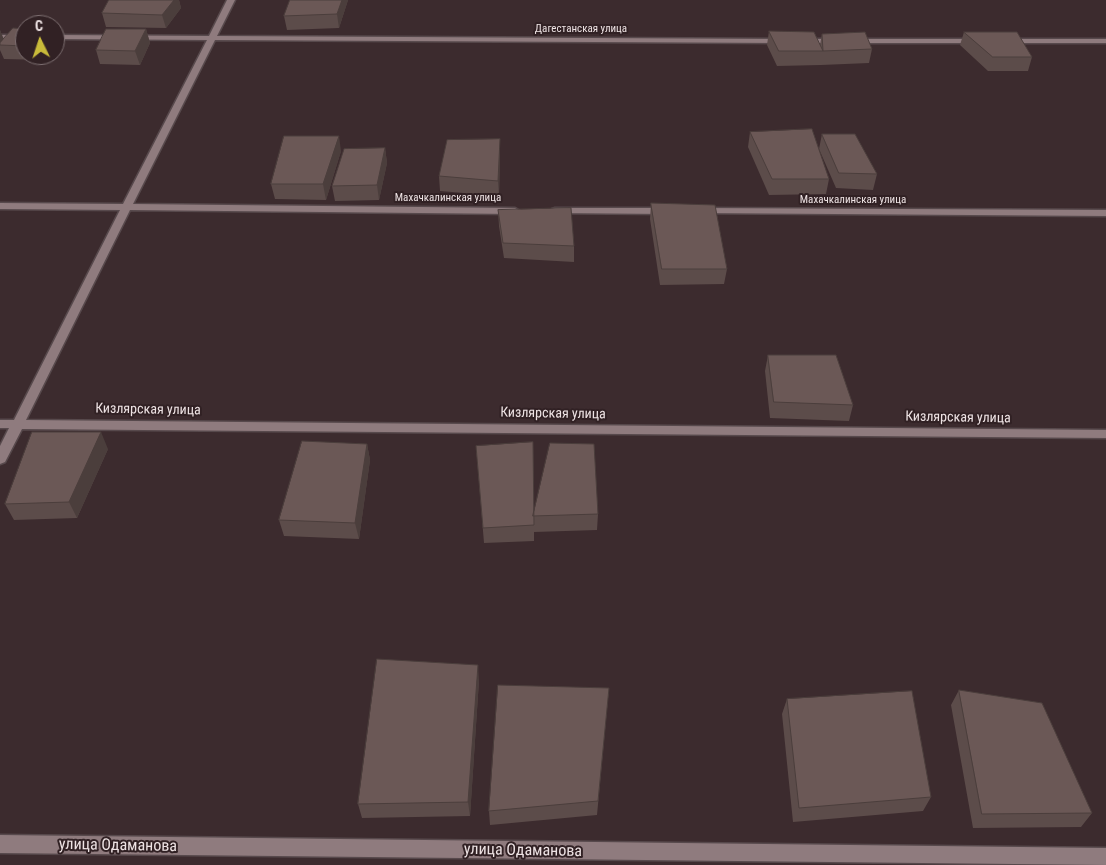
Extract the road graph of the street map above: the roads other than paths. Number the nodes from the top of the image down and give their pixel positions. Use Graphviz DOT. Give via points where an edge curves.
graph roads {
  1 [pos="231,0"];
  2 [pos="0,36"];
  3 [pos="15,37"];
  4 [pos="65,37"];
  5 [pos="213,39"];
  6 [pos="987,41"];
  7 [pos="997,41"];
  8 [pos="1106,41"];
  9 [pos="0,206"];
  10 [pos="128,207"];
  11 [pos="530,211"];
  12 [pos="549,211"];
  13 [pos="1106,213"];
  14 [pos="0,424"];
  15 [pos="18,424"];
  16 [pos="1106,434"];
  17 [pos="0,459"];
  18 [pos="0,844"];
  19 [pos="1106,858"];
  1 -- 5 [label="street"];
  2 -- 3 [label="street"];
  4 -- 5 [label="street, Дагестанская улица"];
  5 -- 6 [label="street, Дагестанская улица"];
  5 -- 10 [label="street"];
  7 -- 8 [label="street"];
  9 -- 10 [label="street, Махачкалинская улица"];
  10 -- 11 [label="street, Махачкалинская улица"];
  10 -- 15 [label="street"];
  12 -- 13 [label="street, Махачкалинская улица"];
  14 -- 15 [label="street, Кизлярская улица"];
  15 -- 16 [label="street, Кизлярская улица"];
  15 -- 17 [label="street"];
  18 -- 19 [label="street, улица Одаманова"];
}
